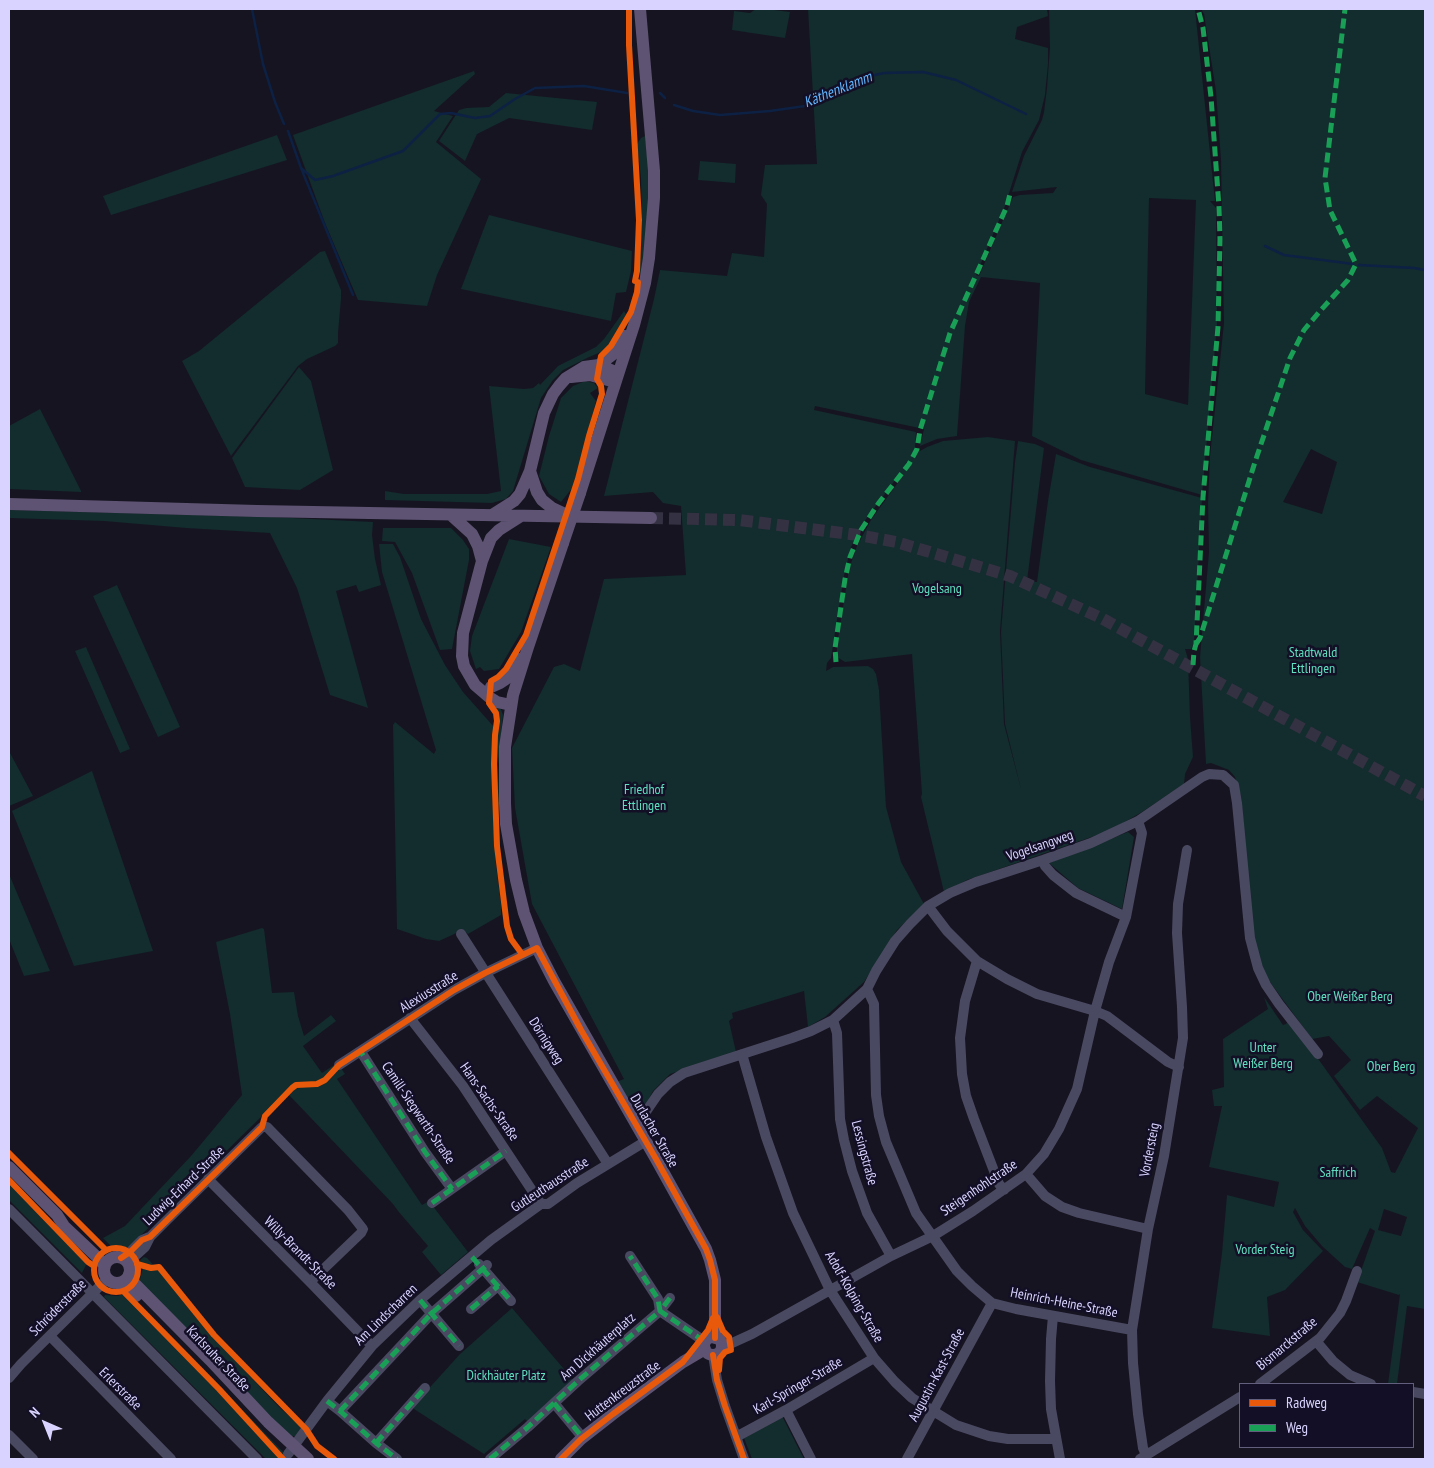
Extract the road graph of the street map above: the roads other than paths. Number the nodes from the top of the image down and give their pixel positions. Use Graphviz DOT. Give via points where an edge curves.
graph roads {
  1 [pos="640,9"];
  2 [pos="634,324"];
  3 [pos="599,366"];
  4 [pos="617,377"];
  5 [pos="566,378"];
  6 [pos="530,471"];
  7 [pos="9,504"];
  8 [pos="451,515"];
  9 [pos="492,515"];
  10 [pos="521,516"];
  11 [pos="571,517"];
  12 [pos="651,518"];
  13 [pos="482,562"];
  14 [pos="528,647"];
  15 [pos="470,676"];
  16 [pos="491,687"];
  17 [pos="512,700"];
  18 [pos="1138,821"];
  19 [pos="1187,850"];
  20 [pos="1043,860"];
  21 [pos="928,906"];
  22 [pos="1126,917"];
  23 [pos="461,934"];
  24 [pos="537,948"];
  25 [pos="977,961"];
  26 [pos="485,973"];
  27 [pos="867,989"];
  28 [pos="1095,1011"];
  29 [pos="410,1018"];
  30 [pos="833,1020"];
  31 [pos="361,1052"];
  32 [pos="742,1054"];
  33 [pos="1318,1054"];
  34 [pos="340,1065"];
  35 [pos="1179,1067"];
  36 [pos="636,1124"];
  37 [pos="646,1141"];
  38 [pos="506,1151"];
  39 [pos="608,1164"];
  40 [pos="9,1167"];
  41 [pos="1026,1174"];
  42 [pos="208,1180"];
  43 [pos="452,1189"];
  44 [pos="1004,1190"];
  45 [pos="432,1203"];
  46 [pos="541,1204"];
  47 [pos="9,1209"];
  48 [pos="1148,1229"];
  49 [pos="933,1236"];
  50 [pos="472,1256"];
  51 [pos="630,1256"];
  52 [pos="891,1256"];
  53 [pos="484,1266"];
  54 [pos="117,1270"];
  55 [pos="1357,1271"];
  56 [pos="310,1282"];
  57 [pos="498,1286"];
  58 [pos="830,1290"];
  59 [pos="92,1293"];
  60 [pos="670,1298"];
  61 [pos="420,1300"];
  62 [pos="511,1301"];
  63 [pos="992,1303"];
  64 [pos="471,1309"];
  65 [pos="660,1311"];
  66 [pos="432,1313"];
  67 [pos="1054,1316"];
  68 [pos="1132,1330"];
  69 [pos="50,1336"];
  70 [pos="1316,1341"];
  71 [pos="711,1345"];
  72 [pos="372,1346"];
  73 [pos="459,1346"];
  74 [pos="874,1358"];
  75 [pos="9,1378"];
  76 [pos="1261,1383"];
  77 [pos="1369,1383"];
  78 [pos="425,1388"];
  79 [pos="1239,1398"];
  80 [pos="327,1401"];
  81 [pos="554,1404"];
  82 [pos="786,1410"];
  83 [pos="340,1411"];
  84 [pos="933,1412"];
  85 [pos="9,1435"];
  86 [pos="736,1437"];
  87 [pos="583,1438"];
  88 [pos="1056,1439"];
  89 [pos="376,1443"];
  90 [pos="292,1453"];
  91 [pos="1143,1457"];
  92 [pos="33,1459"];
  93 [pos="172,1459"];
  94 [pos="257,1459"];
  95 [pos="308,1459"];
  96 [pos="397,1459"];
  97 [pos="490,1459"];
  98 [pos="561,1459"];
  99 [pos="744,1459"];
  100 [pos="811,1459"];
  101 [pos="907,1459"];
  102 [pos="1060,1459"];
  1 -- 2 [label="main road, Durlacher Straße" via="654,198 645,283"];
  2 -- 3 [label="main road" via="612,355"];
  2 -- 4 [label="main road, Durlacher Straße"];
  3 -- 4 [label="main road"];
  3 -- 5 [label="main road" via="584,367"];
  4 -- 5 [label="main road" via="580,375"];
  4 -- 14 [label="main road, Durlacher Straße, bridge"];
  5 -- 6 [label="main road" via="548,404"];
  6 -- 9 [label="main road" via="514,501"];
  6 -- 11 [label="main road" via="542,500"];
  7 -- 8 [label="main road"];
  8 -- 9 [label="main road"];
  8 -- 13 [label="main road" via="472,534"];
  9 -- 10 [label="main road"];
  10 -- 11 [label="main road"];
  10 -- 13 [label="main road" via="492,538"];
  11 -- 12 [label="main road"];
  13 -- 15 [label="main road" via="463,633 462,656"];
  14 -- 16 [label="main road" via="506,679"];
  14 -- 17 [label="main road, Durlacher Straße"];
  15 -- 16 [label="main road"];
  15 -- 17 [label="main road" via="489,698 497,702"];
  16 -- 17 [label="main road"];
  17 -- 24 [label="main road, Durlacher Straße" via="504,778 506,824 524,913"];
  18 -- 20 [label="street, Vogelsangweg" via="1091,843"];
  18 -- 22 [label="street, Steigenhohlstraße" via="1142,833"];
  18 -- 33 [label="street, Vogelsangweg" via="1209,774 1223,775 1234,785 1253,954 1266,985"];
  19 -- 35 [label="street, Vordersteig" via="1178,904 1183,1038"];
  20 -- 21 [label="street, Vogelsangweg" via="976,882"];
  20 -- 22 [label="street" via="1053,875 1076,893"];
  21 -- 25 [label="street"];
  21 -- 27 [label="street, Vogelsangweg" via="895,941"];
  22 -- 28 [label="street, Steigenhohlstraße"];
  23 -- 26 [label="street, Dörnigweg"];
  24 -- 26 [label="street, Alexiusstraße"];
  24 -- 36 [label="main road, Durlacher Straße"];
  25 -- 28 [label="street" via="1037,994"];
  25 -- 44 [label="street" via="965,1000 960,1038 962,1074 974,1119"];
  26 -- 29 [label="street, Alexiusstraße"];
  26 -- 39 [label="street, Dörnigweg"];
  27 -- 30 [label="street, Vogelsangweg"];
  27 -- 49 [label="street, Heinrich-Heine-Straße" via="874,1004 879,1116 886,1142 916,1213"];
  28 -- 35 [label="street"];
  28 -- 41 [label="street, Steigenhohlstraße" via="1077,1089 1059,1129 1044,1154"];
  29 -- 31 [label="street, Alexiusstraße"];
  29 -- 38 [label="street, Hans-Sachs-Straße" via="463,1086"];
  30 -- 32 [label="street, Vogelsangweg" via="811,1031"];
  30 -- 52 [label="street, Lessingstraße" via="837,1033 840,1119 844,1140 867,1213"];
  31 -- 34 [label="street, Alexiusstraße"];
  31 -- 43 [label="street, Camill-Siegwarth-Straße"];
  32 -- 36 [label="street, Vogelsangweg" via="684,1073 670,1082"];
  32 -- 58 [label="street, Adolf-Kolping-Straße" via="793,1213"];
  35 -- 48 [label="street, Vordersteig"];
  36 -- 37 [label="main road, Durlacher Straße"];
  37 -- 39 [label="street, Gutleuthausstraße"];
  37 -- 71 [label="main road, Durlacher Straße" via="710,1260 714,1280"];
  38 -- 43 [label="street"];
  38 -- 46 [label="street, Hans-Sachs-Straße"];
  39 -- 46 [label="street, Gutleuthausstraße" via="548,1204"];
  40 -- 54 [label="main road, Karlsruher Straße" via="57,1215 69,1220"];
  41 -- 44 [label="street, Steigenhohlstraße"];
  41 -- 48 [label="street" via="1045,1196 1062,1207"];
  42 -- 54 [label="street, Ludwig-Erhard-Straße" via="150,1236 146,1247"];
  42 -- 56 [label="street, Willy-Brandt-Straße"];
  42 -- 56 [label="street, Ludwig-Erhard-Straße" via="262,1127 267,1127 363,1229"];
  43 -- 45 [label="street"];
  44 -- 49 [label="street, Steigenhohlstraße"];
  46 -- 50 [label="street, Gutleuthausstraße"];
  47 -- 59 [label="street"];
  48 -- 68 [label="street, Vordersteig"];
  49 -- 52 [label="street, Steigenhohlstraße"];
  49 -- 63 [label="street, Heinrich-Heine-Straße" via="957,1270"];
  50 -- 53 [label="street"];
  50 -- 61 [label="street, Am Lindscharren"];
  51 -- 65 [label="street" via="658,1299"];
  52 -- 58 [label="street, Steigenhohlstraße"];
  53 -- 57 [label="street"];
  53 -- 66 [label="street"];
  54 -- 59 [label="street, Schröderstraße"];
  54 -- 90 [label="main road, Karlsruher Straße" via="129,1288"];
  55 -- 70 [label="street, Bismarckstraße" via="1340,1313"];
  56 -- 72 [label="street, Willy-Brandt-Straße"];
  57 -- 62 [label="street"];
  57 -- 64 [label="street"];
  58 -- 71 [label="street, Steigenhohlstraße" via="752,1334 730,1344"];
  58 -- 74 [label="street, Adolf-Kolping-Straße"];
  59 -- 69 [label="street, Schröderstraße"];
  59 -- 94 [label="street"];
  60 -- 65 [label="street, Am Dickhäuterplatz"];
  61 -- 66 [label="street"];
  61 -- 72 [label="street, Am Lindscharren"];
  63 -- 67 [label="street, Heinrich-Heine-Straße"];
  63 -- 84 [label="street, Augustin-Kast-Straße"];
  65 -- 71 [label="street"];
  65 -- 81 [label="street, Am Dickhäuterplatz"];
  66 -- 73 [label="street"];
  66 -- 83 [label="street"];
  67 -- 68 [label="street, Heinrich-Heine-Straße"];
  67 -- 88 [label="street" via="1050,1381"];
  68 -- 91 [label="street, Vordersteig"];
  69 -- 75 [label="street, Schröderstraße"];
  69 -- 93 [label="street, Erlerstraße"];
  70 -- 76 [label="street, Bismarckstraße"];
  70 -- 77 [label="street" via="1350,1375"];
  71 -- 86 [label="street, Durlacher Straße" via="720,1388"];
  71 -- 87 [label="main road, Huttenkreuzstraße" via="667,1373"];
  72 -- 80 [label="street, Am Lindscharren"];
  74 -- 82 [label="street, Karl-Springer-Straße"];
  74 -- 84 [label="street, Adolf-Kolping-Straße" via="912,1398"];
  78 -- 89 [label="street"];
  79 -- 91 [label="street"];
  80 -- 83 [label="street"];
  80 -- 90 [label="street, Am Lindscharren"];
  81 -- 87 [label="street"];
  81 -- 97 [label="street, Am Dickhäuterplatz"];
  82 -- 86 [label="street, Karl-Springer-Straße"];
  82 -- 100 [label="street"];
  83 -- 89 [label="street"];
  84 -- 88 [label="street, Adolf-Kolping-Straße" via="956,1425 989,1436 1008,1440"];
  84 -- 101 [label="street, Augustin-Kast-Straße"];
  85 -- 92 [label="street"];
  86 -- 99 [label="street, Durlacher Straße"];
  87 -- 98 [label="main road, Huttenkreuzstraße"];
  88 -- 102 [label="street"];
  89 -- 96 [label="street"];
  90 -- 95 [label="main road, Karlsruher Straße"];
}
